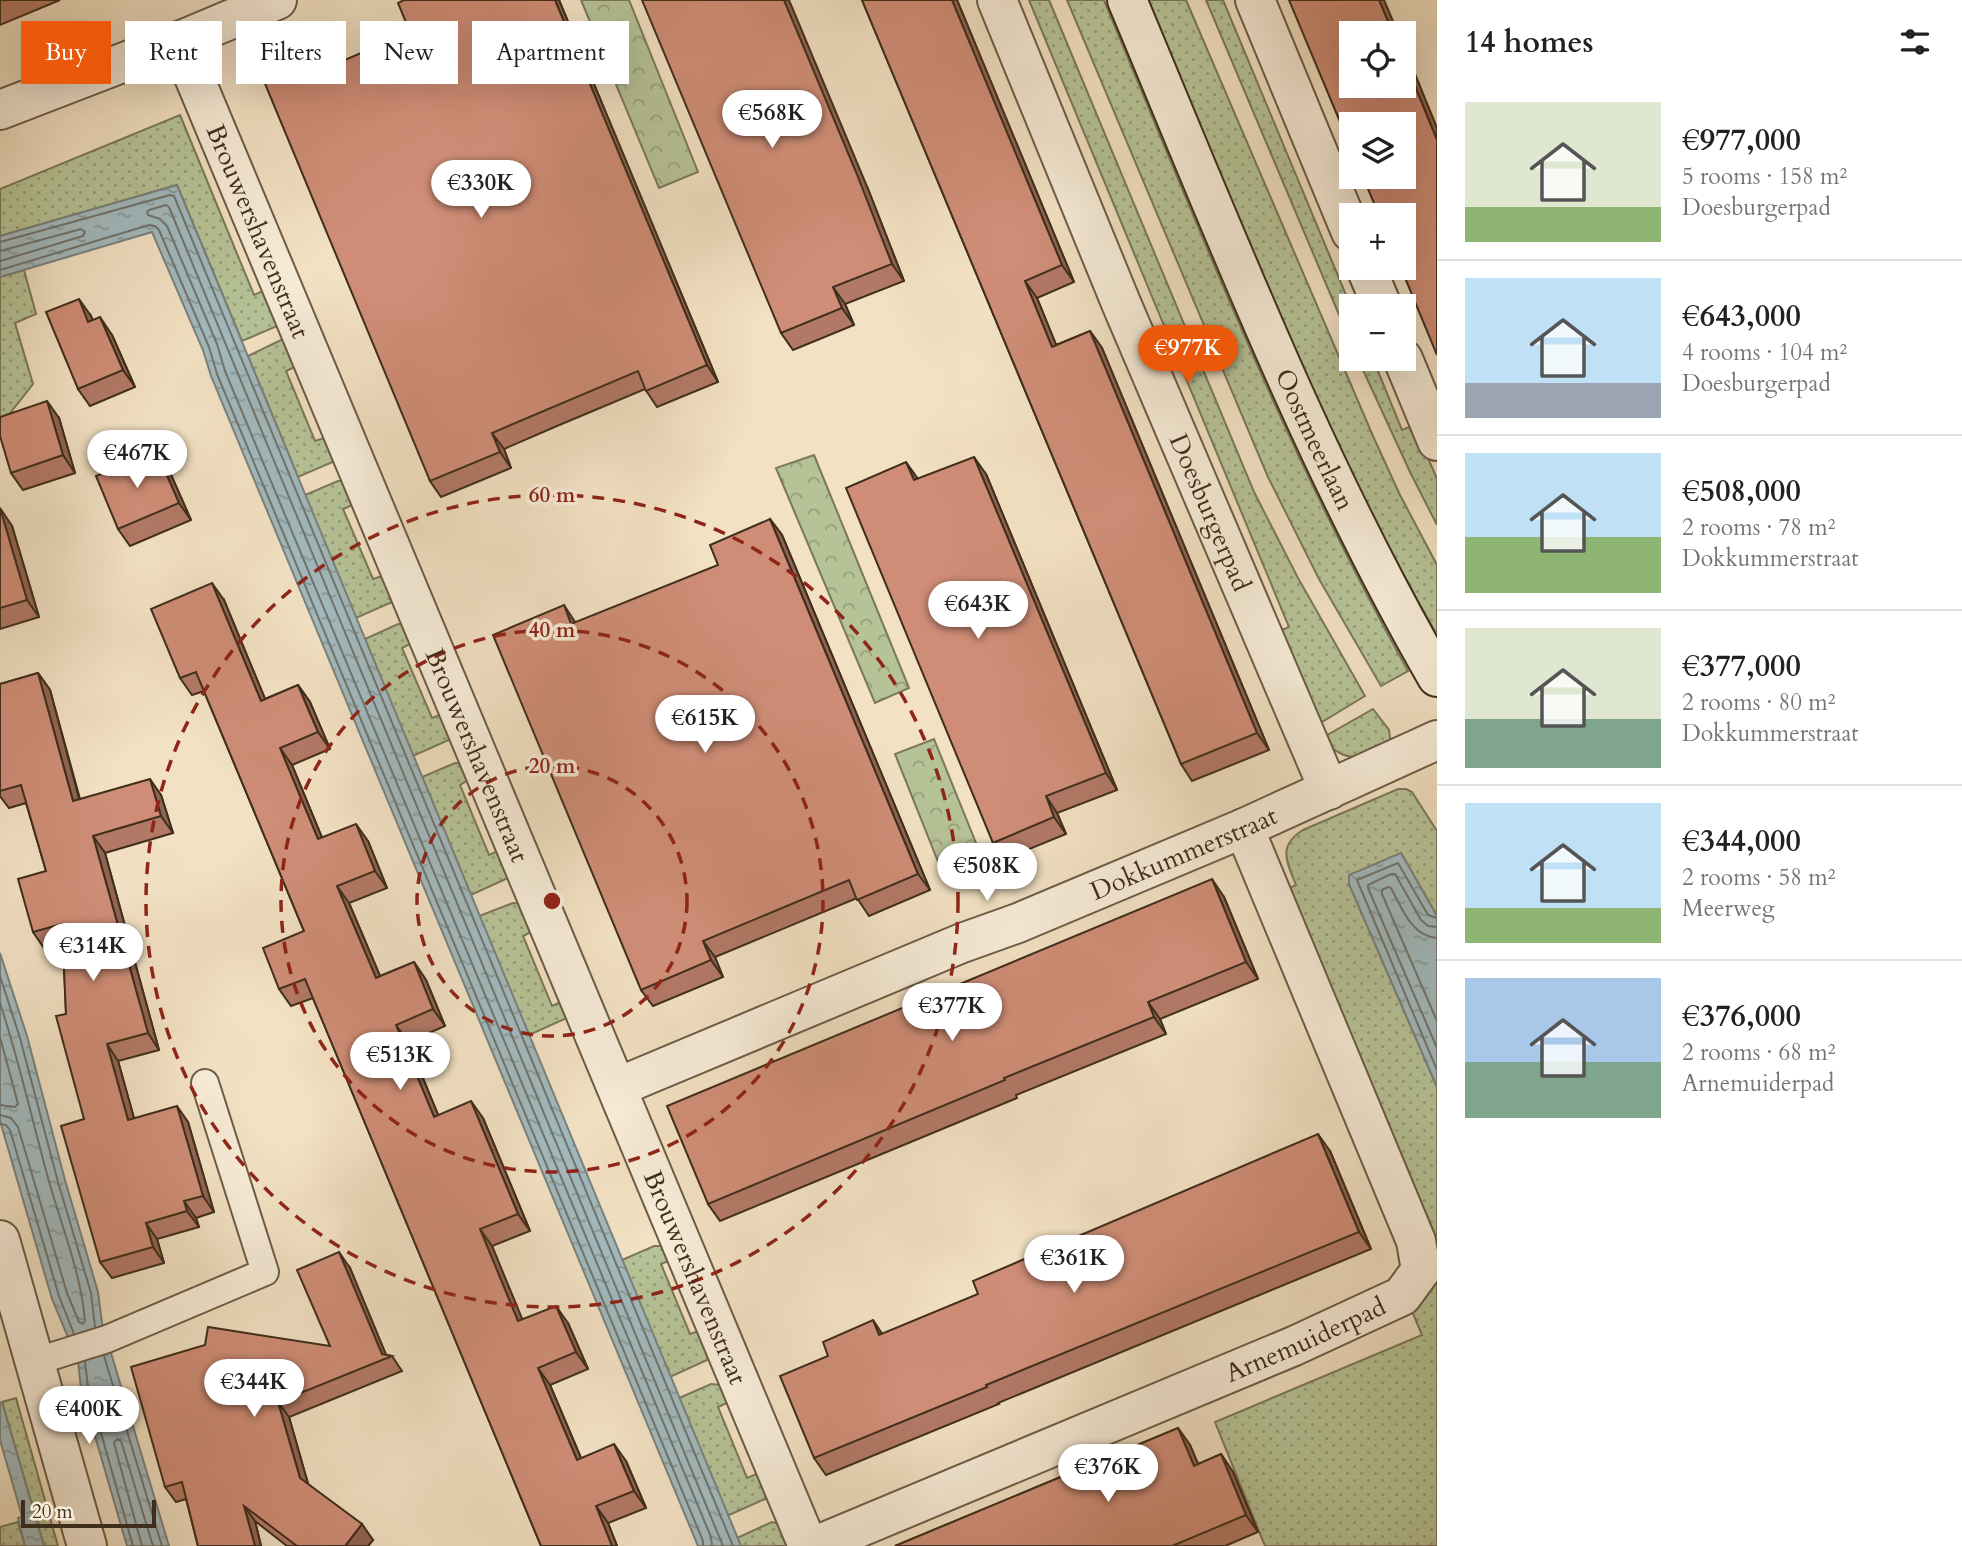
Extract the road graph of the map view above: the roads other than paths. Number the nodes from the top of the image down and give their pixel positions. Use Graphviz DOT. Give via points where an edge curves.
graph roads {
  1 [pos="276,0"];
  2 [pos="998,0"];
  3 [pos="1127,0"];
  4 [pos="1255,0"];
  5 [pos="222,23"];
  6 [pos="125,62"];
  7 [pos="197,84"];
  8 [pos="0,110"];
  9 [pos="1339,203"];
  10 [pos="1408,371"];
  11 [pos="1437,441"];
  12 [pos="1437,677"];
  13 [pos="1437,740"];
  14 [pos="1329,790"];
  15 [pos="1244,828"];
  16 [pos="205,1083"];
  17 [pos="618,1087"];
  18 [pos="0,1240"];
  19 [pos="51,1356"];
  20 [pos="87,1546"];
  21 [pos="808,1546"];
  22 [pos="815,1546"];
  1 -- 5 [label="street"];
  2 -- 14 [label="street, Doesburgerpad" via="1121,303"];
  3 -- 12 [label="street, Oostmeerlaan" via="1274,352"];
  4 -- 9 [label="street"];
  6 -- 8 [label="street"];
  7 -- 17 [label="street, Brouwershavenstraat"];
  10 -- 11 [label="street"];
  13 -- 14 [label="street, Dokkummerstraat"];
  14 -- 15 [label="street, Dokkummerstraat"];
  15 -- 17 [label="street, Dokkummerstraat"];
  15 -- 22 [label="street, Arnemuiderpad" via="1416,1241 1421,1270 1402,1296 1371,1312"];
  16 -- 19 [label="lane" via="265,1272 107,1339"];
  17 -- 21 [label="street, Brouwershavenstraat"];
  18 -- 19 [label="street"];
  19 -- 20 [label="street"];
}
